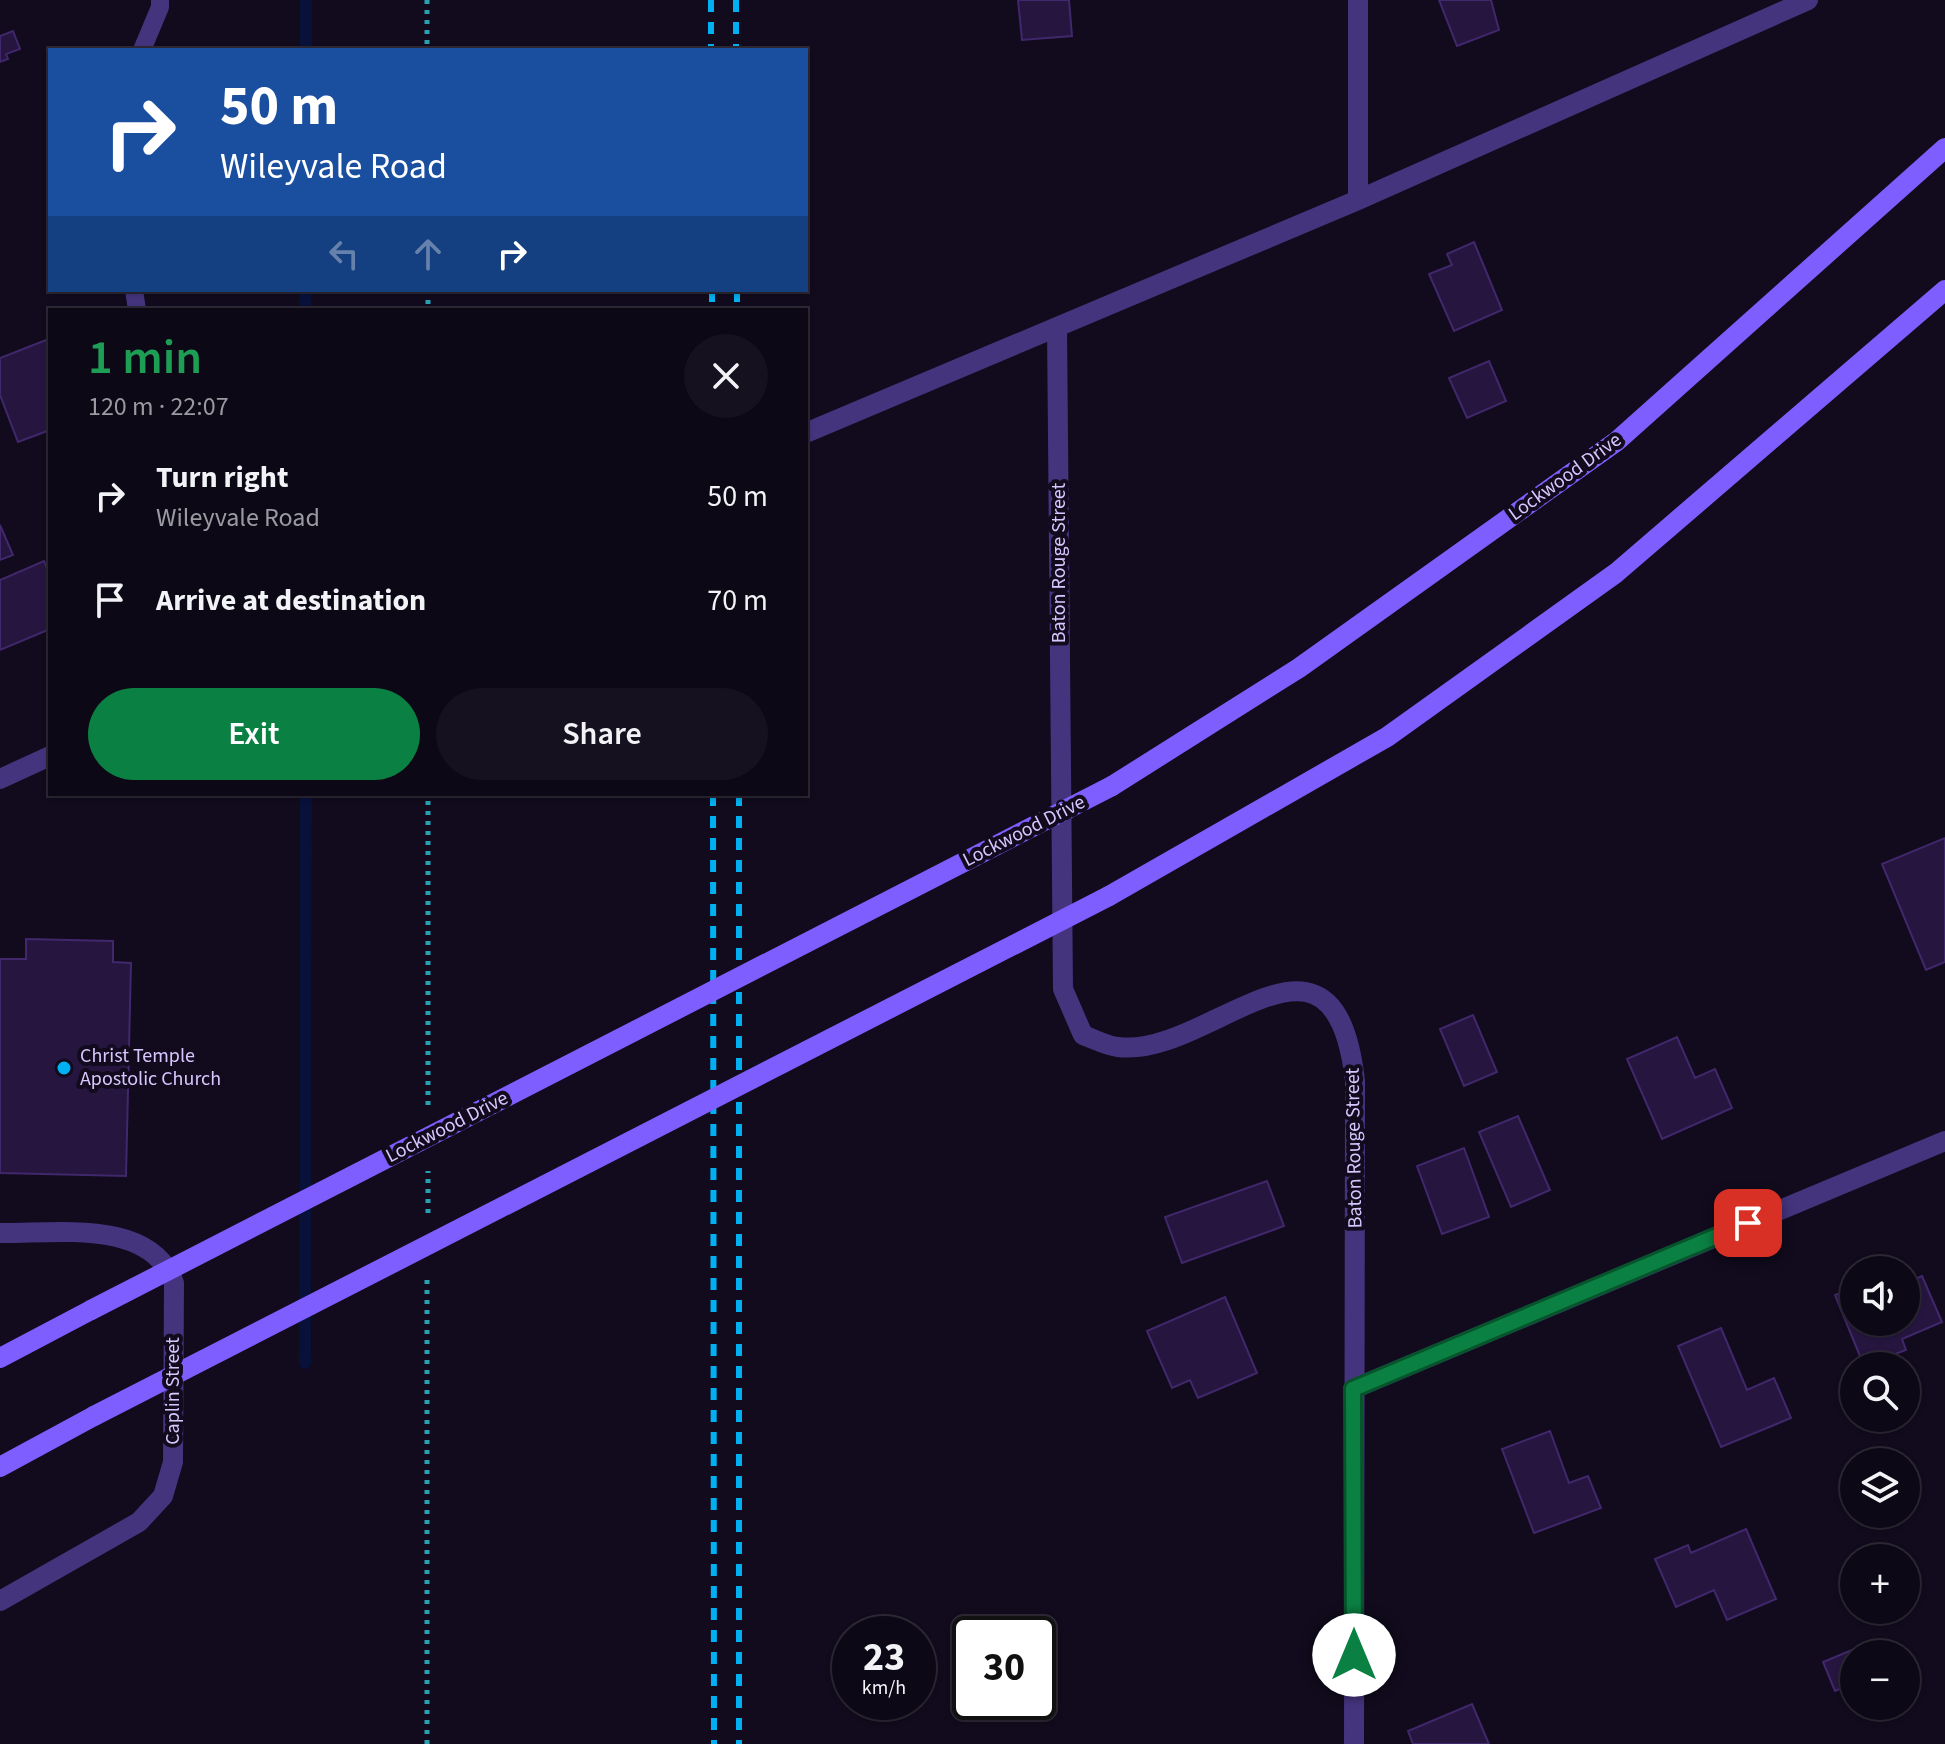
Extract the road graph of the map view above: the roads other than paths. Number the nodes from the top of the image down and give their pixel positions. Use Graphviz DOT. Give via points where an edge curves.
graph roads {
  1 [pos="160,0"];
  2 [pos="1358,0"];
  3 [pos="1808,0"];
  4 [pos="143,48"];
  5 [pos="1945,148"];
  6 [pos="1358,200"];
  7 [pos="1945,290"];
  8 [pos="1057,327"];
  9 [pos="808,432"];
  10 [pos="48,757"];
  11 [pos="0,779"];
  12 [pos="1945,1141"];
  13 [pos="0,1233"];
  14 [pos="0,1358"];
  15 [pos="1353,1389"];
  16 [pos="0,1467"];
  17 [pos="0,1601"];
  18 [pos="1354,1744"];
  1 -- 4 [label="lane"];
  2 -- 6 [label="street"];
  3 -- 6 [label="street"];
  5 -- 14 [label="main road, Lockwood Drive, bridge" via="1617,441 1299,668 1112,786"];
  6 -- 8 [label="street"];
  7 -- 16 [label="main road, bridge" via="1616,573 1387,737 1109,896"];
  8 -- 9 [label="street"];
  8 -- 15 [label="street, Baton Rouge Street" via="1063,989 1083,1035 1118,1047 1154,1044 1282,992 1312,993 1339,1013 1351,1041 1355,1081"];
  10 -- 11 [label="street"];
  12 -- 15 [label="street"];
  13 -- 17 [label="street, Caplin Street" via="101,1235 141,1244 162,1259 174,1283 173,1462 163,1496 139,1522"];
  15 -- 18 [label="street, Baton Rouge Street"];
}
